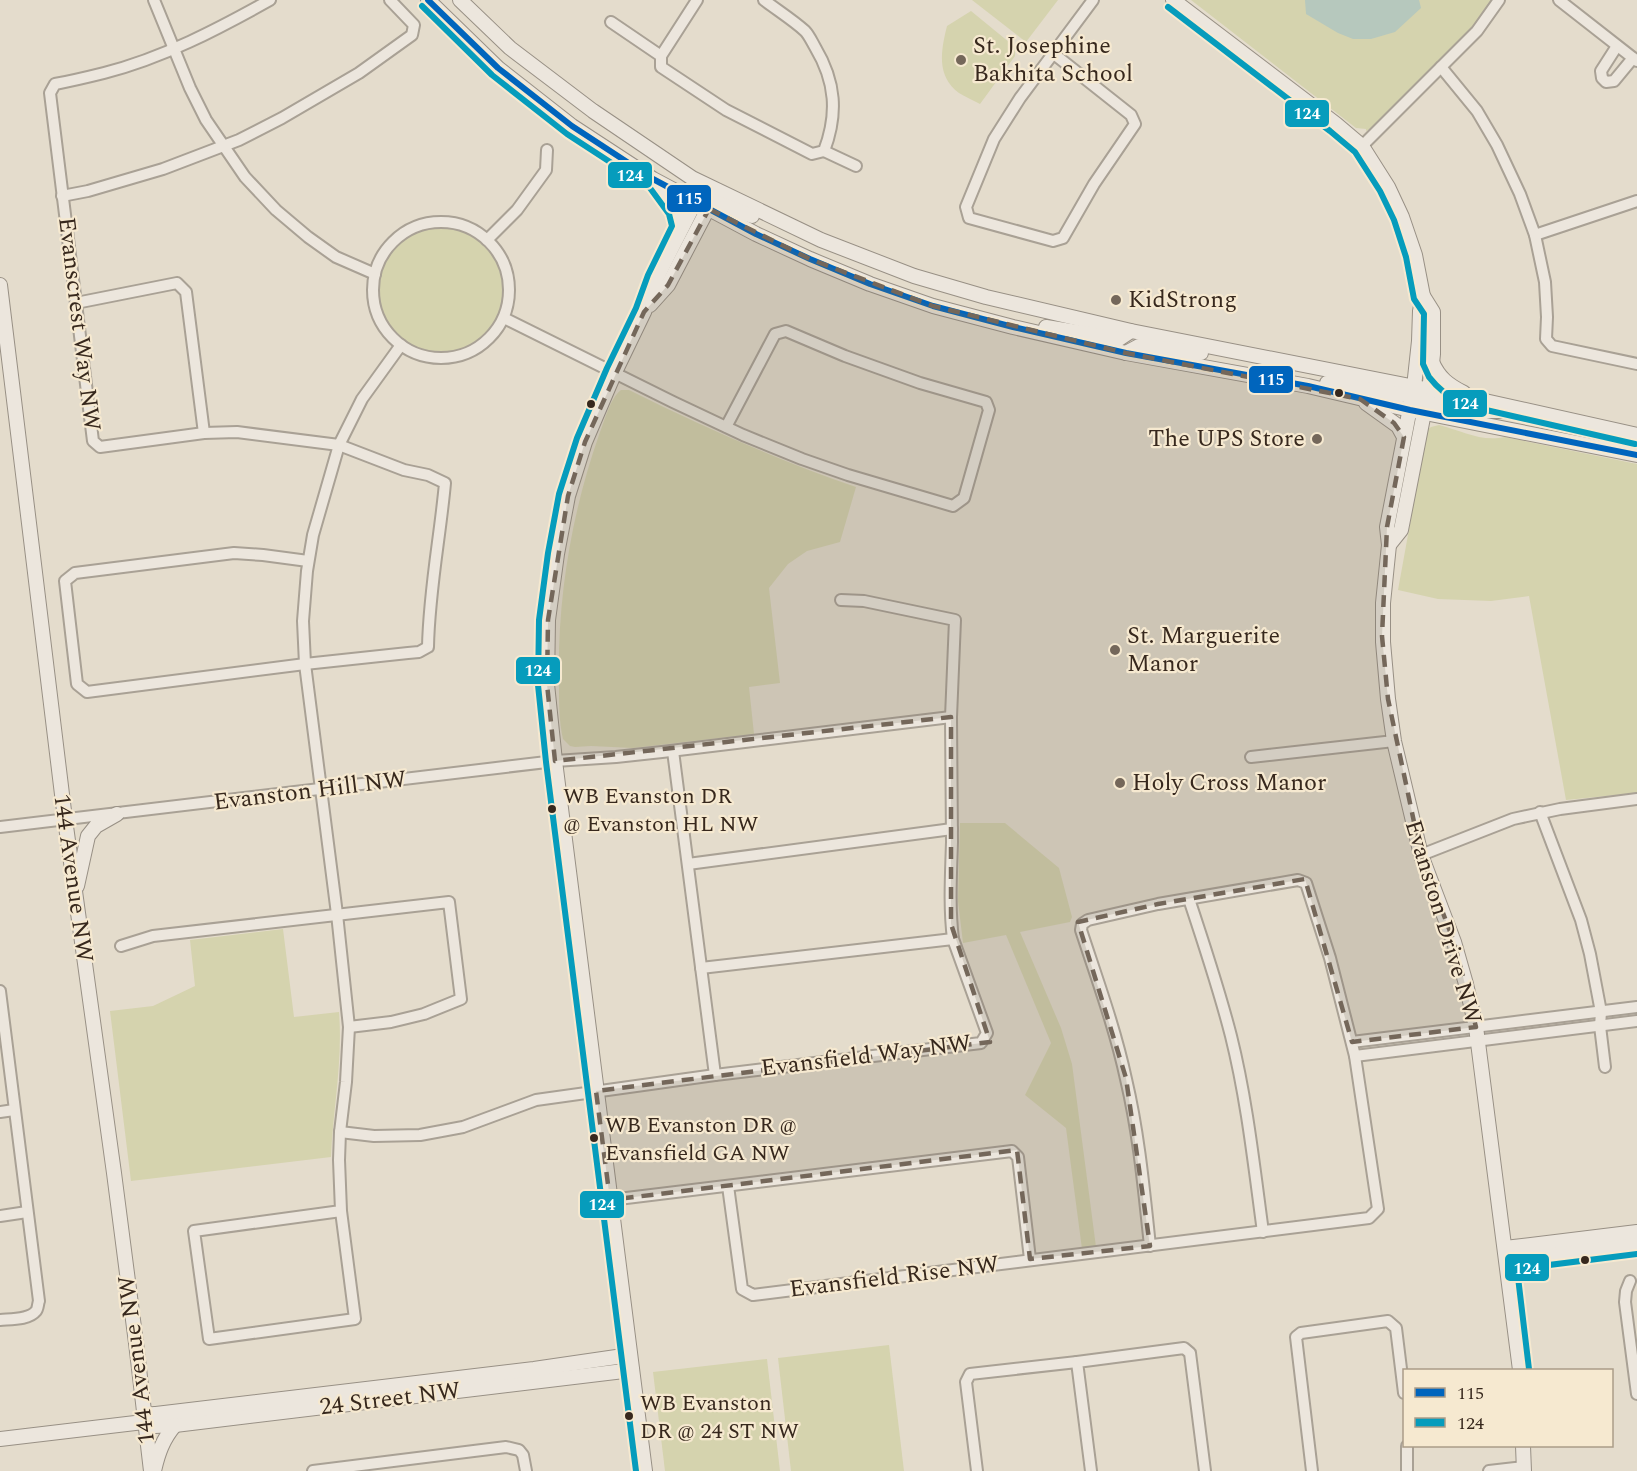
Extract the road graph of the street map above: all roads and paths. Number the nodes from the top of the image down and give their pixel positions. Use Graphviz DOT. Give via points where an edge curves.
graph roads {
  1 [pos="154,0"];
  2 [pos="270,0"];
  3 [pos="390,0"];
  4 [pos="428,0"];
  5 [pos="460,0"];
  6 [pos="697,0"];
  7 [pos="764,0"];
  8 [pos="1093,0"];
  9 [pos="1173,0"];
  10 [pos="1499,0"];
  11 [pos="1559,0"];
  12 [pos="611,22"];
  13 [pos="1617,46"];
  14 [pos="174,48"];
  15 [pos="1054,54"];
  16 [pos="661,56"];
  17 [pos="1635,60"];
  18 [pos="1441,67"];
  19 [pos="224,145"];
  20 [pos="1362,146"];
  21 [pos="548,150"];
  22 [pos="824,151"];
  23 [pos="856,166"];
  24 [pos="656,181"];
  25 [pos="62,196"];
  26 [pos="713,200"];
  27 [pos="1637,201"];
  28 [pos="695,202"];
  29 [pos="682,227"];
  30 [pos="1535,235"];
  31 [pos="487,240"];
  32 [pos="375,274"];
  33 [pos="0,285"];
  34 [pos="1423,297"];
  35 [pos="76,303"];
  36 [pos="644,312"];
  37 [pos="504,318"];
  38 [pos="1013,327"];
  39 [pos="1131,331"];
  40 [pos="401,345"];
  41 [pos="1126,353"];
  42 [pos="1272,358"];
  43 [pos="1432,362"];
  44 [pos="1637,364"];
  45 [pos="615,372"];
  46 [pos="1308,386"];
  47 [pos="1360,399"];
  48 [pos="1476,399"];
  49 [pos="1419,400"];
  50 [pos="1522,410"];
  51 [pos="726,427"];
  52 [pos="204,433"];
  53 [pos="1637,435"];
  54 [pos="1404,437"];
  55 [pos="339,445"];
  56 [pos="1637,455"];
  57 [pos="1389,545"];
  58 [pos="308,561"];
  59 [pos="841,600"];
  60 [pos="305,664"];
  61 [pos="951,717"];
  62 [pos="1394,741"];
  63 [pos="673,751"];
  64 [pos="1251,757"];
  65 [pos="555,761"];
  66 [pos="321,789"];
  67 [pos="1637,799"];
  68 [pos="1540,812"];
  69 [pos="117,814"];
  70 [pos="65,819"];
  71 [pos="0,828"];
  72 [pos="952,829"];
  73 [pos="1421,855"];
  74 [pos="688,864"];
  75 [pos="75,894"];
  76 [pos="1189,899"];
  77 [pos="337,914"];
  78 [pos="953,939"];
  79 [pos="121,946"];
  80 [pos="701,968"];
  81 [pos="0,991"];
  82 [pos="1637,1008"];
  83 [pos="1600,1012"];
  84 [pos="1637,1021"];
  85 [pos="1600,1026"];
  86 [pos="350,1027"];
  87 [pos="1476,1027"];
  88 [pos="1478,1041"];
  89 [pos="1352,1042"];
  90 [pos="1355,1056"];
  91 [pos="1605,1067"];
  92 [pos="715,1075"];
  93 [pos="596,1091"];
  94 [pos="14,1110"];
  95 [pos="0,1112"];
  96 [pos="340,1132"];
  97 [pos="728,1186"];
  98 [pos="610,1200"];
  99 [pos="341,1211"];
  100 [pos="27,1212"];
  101 [pos="0,1216"];
  102 [pos="1263,1232"];
  103 [pos="1637,1232"];
  104 [pos="1637,1245"];
  105 [pos="1150,1246"];
  106 [pos="1506,1255"];
  107 [pos="1030,1260"];
  108 [pos="1630,1281"];
  109 [pos="0,1320"];
  110 [pos="631,1362"];
  111 [pos="1077,1362"];
  112 [pos="1521,1369"];
  113 [pos="1403,1385"];
  114 [pos="1637,1394"];
  115 [pos="148,1421"];
  116 [pos="175,1425"];
  117 [pos="0,1439"];
  118 [pos="1407,1447"];
  119 [pos="1523,1447"];
  120 [pos="1524,1469"];
  121 [pos="152,1471"];
  122 [pos="313,1471"];
  123 [pos="526,1471"];
  124 [pos="645,1471"];
  125 [pos="977,1471"];
  126 [pos="1091,1471"];
  127 [pos="1205,1471"];
  128 [pos="1312,1471"];
  129 [pos="1407,1471"];
  130 [pos="1489,1471"];
  1 -- 14 [label="street"];
  2 -- 14 [label="street, Evanscrest Way NW"];
  3 -- 19 [label="street" via="414,24 412,35 359,74 282,118"];
  4 -- 24 [label="main road" via="498,68 572,126"];
  5 -- 26 [label="main road" via="510,48 593,111 692,178"];
  6 -- 16 [label="street"];
  7 -- 22 [label="street" via="807,33 826,68 833,109 831,133"];
  8 -- 15 [label="street"];
  9 -- 20 [label="main road"];
  10 -- 18 [label="street" via="1477,31"];
  11 -- 13 [label="street"];
  12 -- 16 [label="street"];
  13 -- 17 [label="street"];
  13 -- 17 [label="street" via="1601,71 1606,82 1614,81"];
  14 -- 19 [label="street" via="206,120"];
  14 -- 25 [label="street, Evanscrest Way NW" via="106,73 55,84 50,93"];
  15 -- 15 [label="street" via="994,139 966,207 969,218 1053,241 1063,238 1135,124 1131,115"];
  16 -- 22 [label="street" via="661,67 726,110 812,154"];
  18 -- 20 [label="street"];
  18 -- 30 [label="street" via="1477,111 1497,145"];
  19 -- 25 [label="street" via="163,169"];
  19 -- 32 [label="street" via="245,177 276,210 336,257"];
  20 -- 34 [label="main road" via="1402,217"];
  21 -- 31 [label="street" via="546,170 517,210"];
  22 -- 23 [label="street"];
  24 -- 28 [label="main road"];
  24 -- 29 [label="main road" via="677,210"];
  25 -- 35 [label="street, Evanscrest Way NW"];
  26 -- 28 [label="main road"];
  26 -- 36 [label="main road" via="668,285"];
  26 -- 38 [label="main road" via="756,234 810,259 933,306"];
  26 -- 39 [label="main road" via="814,242 914,276"];
  27 -- 30 [label="street"];
  28 -- 29 [label="main road"];
  29 -- 36 [label="main road"];
  30 -- 44 [label="street" via="1545,282 1546,339 1552,346"];
  31 -- 32 [label="street" via="467,227 445,222 421,225 400,236 384,253"];
  31 -- 37 [label="street" via="500,256 508,276"];
  32 -- 40 [label="street" via="373,294 377,313"];
  33 -- 70 [label="main road, 144 Avenue NW"];
  34 -- 43 [label="main road" via="1433,312"];
  34 -- 49 [label="main road"];
  35 -- 52 [label="street, Evanscrest Way NW" via="93,441 100,447"];
  35 -- 52 [label="street" via="177,283 186,292"];
  36 -- 45 [label="main road"];
  37 -- 40 [label="street" via="482,345 450,358 416,354"];
  37 -- 45 [label="street"];
  38 -- 39 [label="main road" via="1053,327 1119,339"];
  38 -- 41 [label="main road"];
  39 -- 42 [label="main road"];
  40 -- 55 [label="street" via="362,399"];
  41 -- 42 [label="main road" via="1147,346"];
  41 -- 46 [label="main road"];
  42 -- 49 [label="main road"];
  43 -- 48 [label="main road" via="1442,379"];
  43 -- 49 [label="main road"];
  45 -- 51 [label="street"];
  45 -- 65 [label="main road" via="585,442 556,554 548,620 547,684"];
  46 -- 47 [label="main road"];
  46 -- 49 [label="main road" via="1317,381"];
  47 -- 49 [label="main road"];
  47 -- 54 [label="main road" via="1398,426"];
  48 -- 49 [label="main road"];
  48 -- 50 [label="main road"];
  49 -- 50 [label="main road" via="1484,411"];
  49 -- 54 [label="main road, Evanston Drive NW"];
  49 -- 56 [label="main road"];
  49 -- 57 [label="main road, Evanston Drive NW" via="1401,530"];
  50 -- 53 [label="main road"];
  51 -- 51 [label="street" via="802,459 953,506 964,498 989,410 986,402 909,379 786,331 775,334"];
  52 -- 55 [label="street, Evanscrest Way NW" via="237,432"];
  54 -- 57 [label="main road, Evanston Drive NW" via="1387,527"];
  55 -- 58 [label="street"];
  55 -- 60 [label="street, Evanscrest Way NW" via="446,483 434,564 428,647 419,652"];
  57 -- 62 [label="main road, Evanston Drive NW" via="1383,642"];
  58 -- 60 [label="street" via="303,621"];
  58 -- 60 [label="street" via="250,553 215,555 75,573 65,581 77,684 87,692"];
  59 -- 61 [label="street, Evansfield Way NW" via="955,620"];
  60 -- 66 [label="street"];
  61 -- 63 [label="street"];
  61 -- 72 [label="street, Evansfield Way NW"];
  62 -- 64 [label="street"];
  62 -- 73 [label="main road, Evanston Drive NW"];
  63 -- 65 [label="street"];
  63 -- 74 [label="street"];
  65 -- 66 [label="street, Evanston Hill NW"];
  65 -- 93 [label="main road"];
  66 -- 69 [label="street, Evanston Hill NW"];
  66 -- 77 [label="street"];
  67 -- 68 [label="street"];
  68 -- 73 [label="street"];
  68 -- 83 [label="street" via="1581,920"];
  69 -- 70 [label="street, Evanston Hill NW"];
  69 -- 75 [label="main road" via="96,826 88,836"];
  70 -- 71 [label="street, Evanston Hill NW"];
  70 -- 75 [label="main road, 144 Avenue NW"];
  72 -- 74 [label="street"];
  72 -- 78 [label="street, Evansfield Way NW"];
  73 -- 87 [label="main road, Evanston Drive NW" via="1454,942"];
  74 -- 80 [label="street"];
  75 -- 115 [label="main road, 144 Avenue NW"];
  76 -- 89 [label="street, Evansfield Rise NW" via="1298,880 1306,883"];
  76 -- 102 [label="street" via="1231,1038 1247,1116"];
  76 -- 105 [label="street" via="1088,920 1081,930 1126,1078 1137,1130"];
  77 -- 79 [label="street" via="153,936"];
  77 -- 86 [label="street"];
  77 -- 86 [label="street" via="449,902 461,999 424,1014"];
  78 -- 80 [label="street"];
  78 -- 92 [label="street, Evansfield Way NW" via="987,1033 981,1043"];
  80 -- 92 [label="street"];
  81 -- 94 [label="street"];
  82 -- 83 [label="street"];
  83 -- 85 [label="street"];
  83 -- 87 [label="street"];
  84 -- 85 [label="street"];
  85 -- 88 [label="street"];
  85 -- 91 [label="street"];
  86 -- 96 [label="street"];
  87 -- 88 [label="main road, Evanston Drive NW"];
  87 -- 89 [label="street"];
  88 -- 90 [label="street"];
  88 -- 106 [label="main road, Evanston Drive NW"];
  89 -- 90 [label="street, Evansfield Rise NW"];
  90 -- 102 [label="street, Evansfield Rise NW" via="1377,1209 1369,1218"];
  92 -- 93 [label="street, Evansfield Way NW"];
  93 -- 96 [label="street, Evansfield Way NW" via="536,1100 463,1126 420,1135"];
  93 -- 98 [label="main road"];
  94 -- 95 [label="street"];
  94 -- 100 [label="street"];
  96 -- 99 [label="street"];
  97 -- 98 [label="street"];
  97 -- 107 [label="street, Evansfield Rise NW" via="742,1289 753,1295"];
  97 -- 107 [label="street" via="1012,1151 1018,1157"];
  98 -- 110 [label="main road"];
  99 -- 99 [label="street" via="355,1318 209,1339 194,1231"];
  100 -- 101 [label="street"];
  100 -- 109 [label="street" via="38,1307 28,1316"];
  102 -- 105 [label="street, Evansfield Rise NW"];
  103 -- 106 [label="main road"];
  104 -- 106 [label="main road"];
  105 -- 107 [label="street, Evansfield Rise NW"];
  106 -- 112 [label="main road, Evanston Drive NW"];
  108 -- 114 [label="street" via="1625,1302"];
  110 -- 115 [label="main road, 24 Street NW" via="534,1369 154,1414"];
  110 -- 116 [label="main road, 24 Street NW"];
  110 -- 124 [label="main road"];
  111 -- 125 [label="street" via="970,1374 966,1382"];
  111 -- 126 [label="street"];
  111 -- 127 [label="street" via="1184,1348 1190,1353"];
  113 -- 128 [label="street" via="1396,1328 1388,1321 1301,1333 1296,1337"];
  115 -- 116 [label="main road, 24 Street NW" via="155,1426"];
  115 -- 117 [label="main road, 24 Street NW"];
  115 -- 121 [label="main road, 144 Avenue NW"];
  116 -- 121 [label="main road" via="160,1448"];
  118 -- 129 [label="street"];
  119 -- 120 [label="main road"];
  120 -- 130 [label="street"];
  122 -- 123 [label="street" via="514,1447 523,1455"];
}
